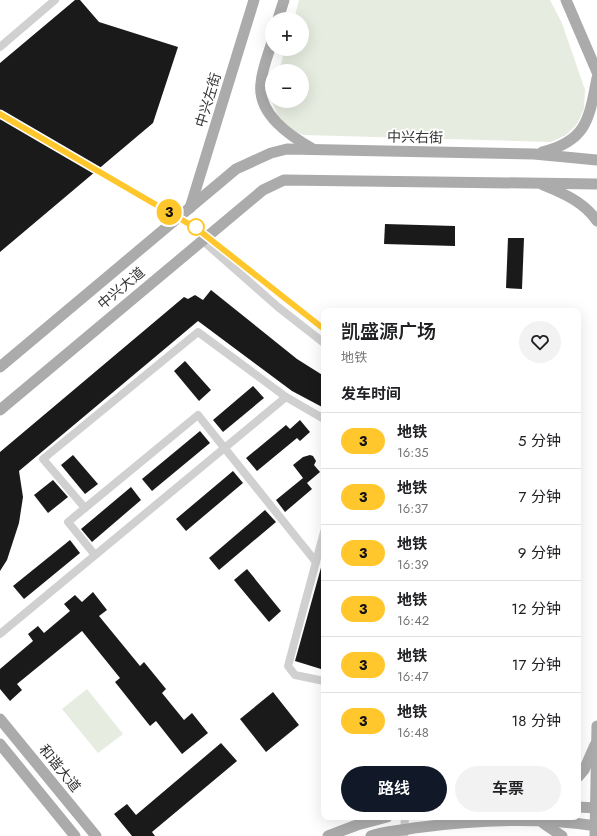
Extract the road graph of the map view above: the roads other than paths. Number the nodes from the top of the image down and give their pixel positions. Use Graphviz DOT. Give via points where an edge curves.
graph roads {
  1 [pos="55,0"];
  2 [pos="254,0"];
  3 [pos="284,0"];
  4 [pos="566,0"];
  5 [pos="280,12"];
  6 [pos="0,47"];
  7 [pos="268,56"];
  8 [pos="597,72"];
  9 [pos="597,78"];
  10 [pos="315,150"];
  11 [pos="534,154"];
  12 [pos="597,160"];
  13 [pos="236,169"];
  14 [pos="534,182"];
  15 [pos="597,184"];
  16 [pos="190,208"];
  17 [pos="597,221"];
  18 [pos="202,240"];
  19 [pos="321,341"];
  20 [pos="0,367"];
  21 [pos="286,397"];
  22 [pos="0,410"];
  23 [pos="321,416"];
  24 [pos="225,448"];
  25 [pos="85,508"];
  26 [pos="321,543"];
  27 [pos="95,555"];
  28 [pos="316,562"];
  29 [pos="0,634"];
  30 [pos="321,680"];
  31 [pos="0,719"];
  32 [pos="597,726"];
  33 [pos="597,741"];
  34 [pos="0,744"];
  35 [pos="581,774"];
  36 [pos="581,807"];
  37 [pos="596,808"];
  38 [pos="376,820"];
  39 [pos="405,820"];
  40 [pos="543,822"];
  41 [pos="596,829"];
  42 [pos="404,833"];
  43 [pos="76,836"];
  44 [pos="96,836"];
  45 [pos="328,836"];
  46 [pos="371,836"];
  47 [pos="562,836"];
  1 -- 6 [label="street"];
  2 -- 16 [label="main road, 中兴左街"];
  3 -- 5 [label="main road"];
  4 -- 8 [label="main road"];
  7 -- 10 [label="main road" via="260,83 262,100 285,132"];
  9 -- 11 [label="main road" via="590,116 579,133 562,146"];
  10 -- 11 [label="main road, 中兴右街"];
  10 -- 13 [label="main road, 中兴右街" via="271,153"];
  11 -- 12 [label="main road, 中兴右街"];
  13 -- 16 [label="main road, 中兴大道"];
  14 -- 15 [label="main road"];
  14 -- 17 [label="main road" via="571,198 589,211"];
  14 -- 18 [label="main road, 中兴大道" via="284,180 263,190"];
  16 -- 20 [label="main road, 中兴大道"];
  18 -- 19 [label="street" via="278,307"];
  18 -- 22 [label="main road, 中兴大道"];
  21 -- 23 [label="street"];
  21 -- 24 [label="street"];
  21 -- 25 [label="street" via="198,332 43,459"];
  24 -- 25 [label="street" via="198,415"];
  24 -- 27 [label="street"];
  24 -- 28 [label="street"];
  25 -- 27 [label="street" via="68,522"];
  26 -- 28 [label="street"];
  27 -- 29 [label="street"];
  28 -- 30 [label="street" via="288,666 295,675"];
  31 -- 44 [label="main road, 和谐大道"];
  32 -- 33 [label="main road"];
  33 -- 35 [label="main road"];
  33 -- 37 [label="main road"];
  34 -- 43 [label="main road"];
  36 -- 37 [label="main road"];
  37 -- 41 [label="main road"];
  38 -- 45 [label="main road"];
  39 -- 42 [label="street"];
  40 -- 41 [label="main road"];
  40 -- 42 [label="main road" via="475,822"];
  40 -- 47 [label="main road"];
  42 -- 46 [label="main road"];
}
